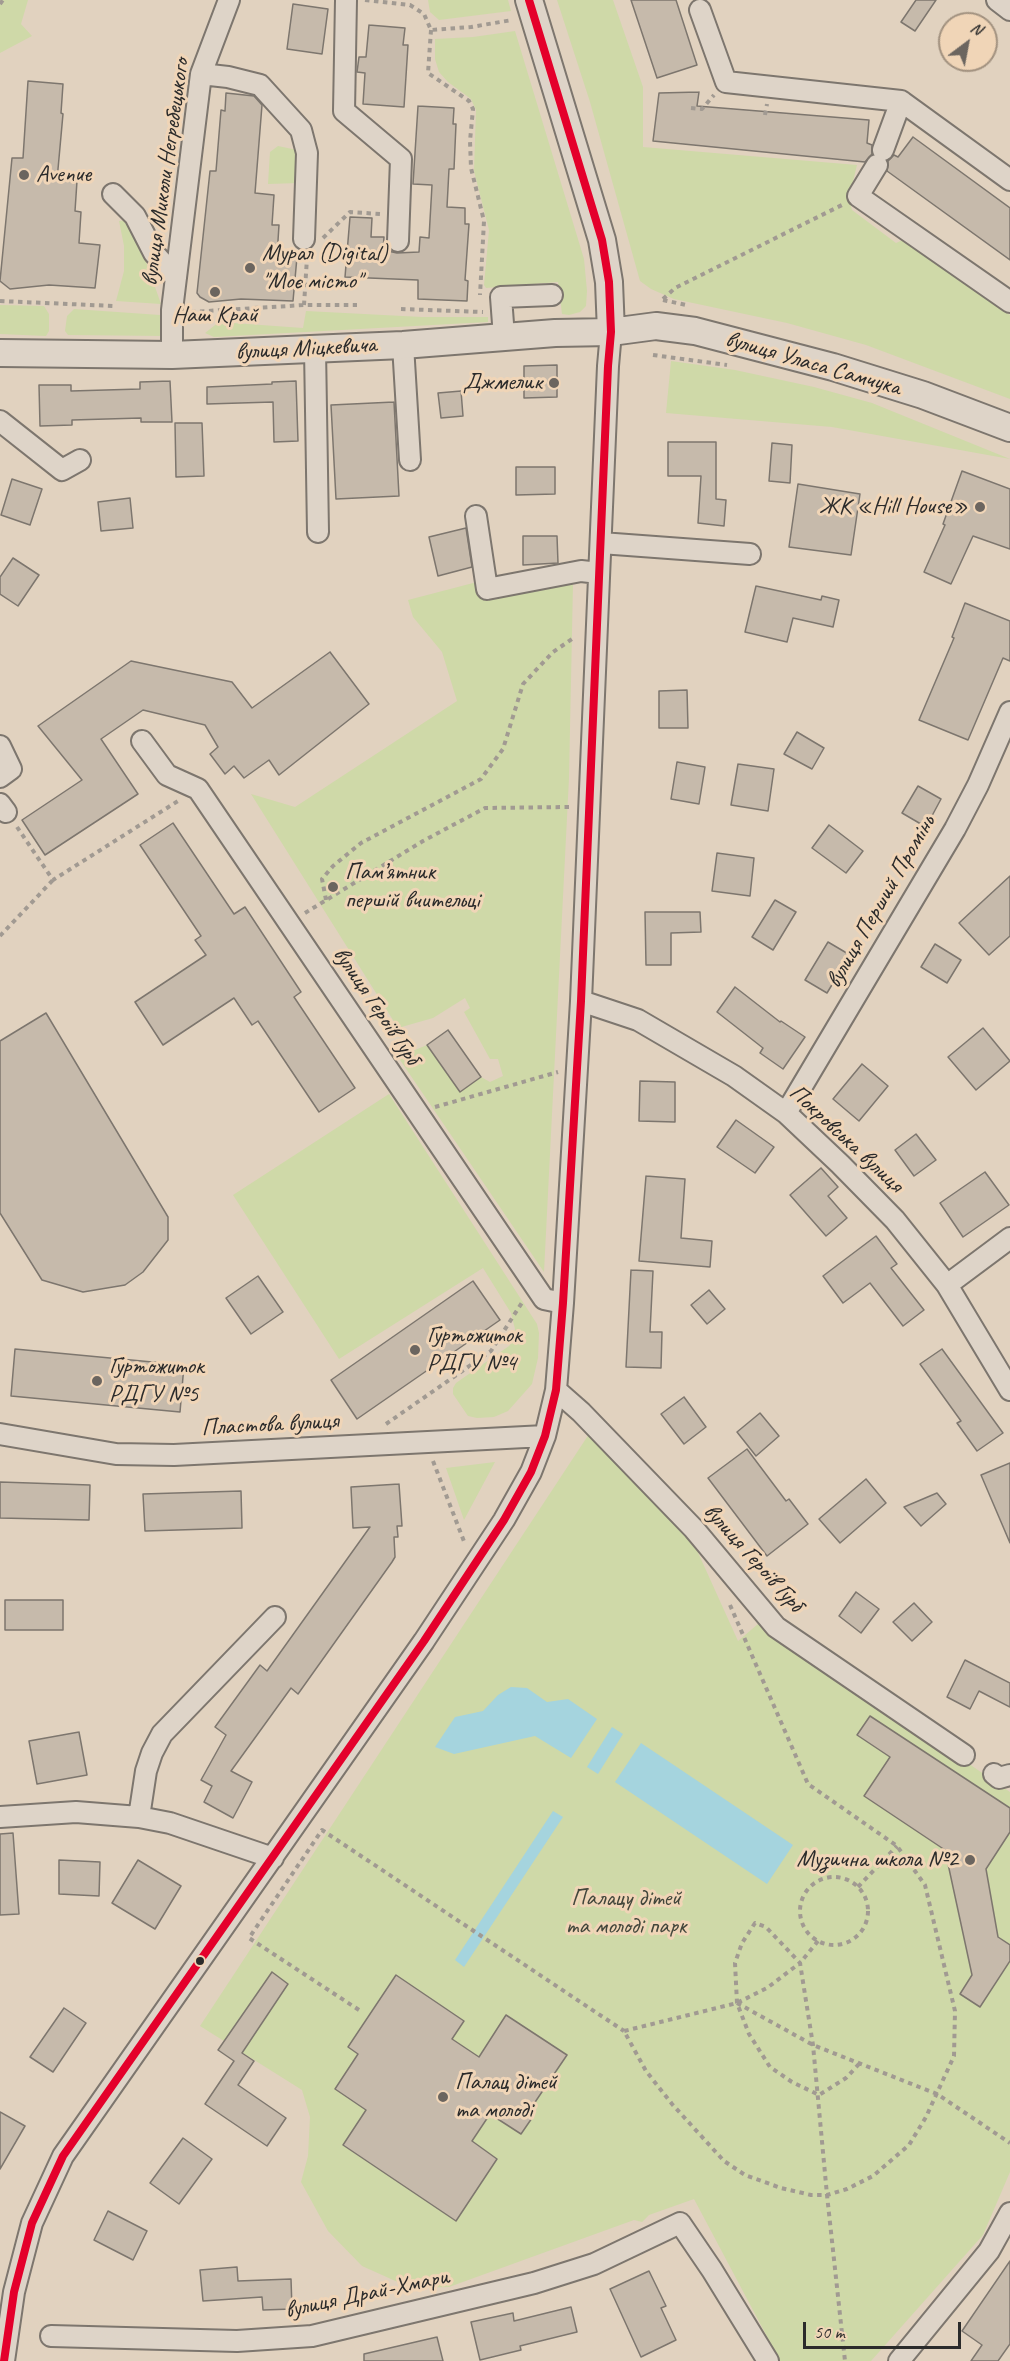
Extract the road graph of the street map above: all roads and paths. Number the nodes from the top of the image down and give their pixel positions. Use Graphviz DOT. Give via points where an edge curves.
graph roads {
  1 [pos="3,0"];
  2 [pos="229,0"];
  3 [pos="346,0"];
  4 [pos="363,0"];
  5 [pos="529,0"];
  6 [pos="998,0"];
  7 [pos="0,4"];
  8 [pos="700,10"];
  9 [pos="1010,10"];
  10 [pos="513,20"];
  11 [pos="431,30"];
  12 [pos="201,74"];
  13 [pos="726,82"];
  14 [pos="901,101"];
  15 [pos="691,108"];
  16 [pos="1010,180"];
  17 [pos="113,194"];
  18 [pos="858,196"];
  19 [pos="374,214"];
  20 [pos="398,241"];
  21 [pos="306,246"];
  22 [pos="176,278"];
  23 [pos="552,295"];
  24 [pos="479,299"];
  25 [pos="663,300"];
  26 [pos="0,301"];
  27 [pos="1010,302"];
  28 [pos="304,305"];
  29 [pos="357,305"];
  30 [pos="483,305"];
  31 [pos="114,306"];
  32 [pos="401,309"];
  33 [pos="172,310"];
  34 [pos="611,332"];
  35 [pos="504,337"];
  36 [pos="403,345"];
  37 [pos="315,349"];
  38 [pos="0,353"];
  39 [pos="172,355"];
  40 [pos="652,355"];
  41 [pos="737,366"];
  42 [pos="0,421"];
  43 [pos="1010,428"];
  44 [pos="80,460"];
  45 [pos="410,460"];
  46 [pos="476,516"];
  47 [pos="318,532"];
  48 [pos="601,543"];
  49 [pos="750,554"];
  50 [pos="599,573"];
  51 [pos="574,637"];
  52 [pos="1010,712"];
  53 [pos="142,741"];
  54 [pos="0,746"];
  55 [pos="0,777"];
  56 [pos="198,789"];
  57 [pos="570,807"];
  58 [pos="3,808"];
  59 [pos="53,880"];
  60 [pos="326,900"];
  61 [pos="289,923"];
  62 [pos="0,936"];
  63 [pos="581,1001"];
  64 [pos="558,1072"];
  65 [pos="417,1113"];
  66 [pos="786,1113"];
  67 [pos="1010,1238"];
  68 [pos="534,1284"];
  69 [pos="947,1285"];
  70 [pos="563,1303"];
  71 [pos="556,1390"];
  72 [pos="1010,1390"];
  73 [pos="378,1430"];
  74 [pos="0,1434"];
  75 [pos="545,1436"];
  76 [pos="431,1455"];
  77 [pos="466,1547"];
  78 [pos="726,1596"];
  79 [pos="275,1617"];
  80 [pos="963,1755"];
  81 [pos="0,1816"];
  82 [pos="139,1817"];
  83 [pos="897,1846"];
  84 [pos="273,1858"];
  85 [pos="858,1887"];
  86 [pos="818,1941"];
  87 [pos="800,1963"];
  88 [pos="737,2003"];
  89 [pos="359,2010"];
  90 [pos="624,2031"];
  91 [pos="813,2045"];
  92 [pos="860,2063"];
  93 [pos="937,2094"];
  94 [pos="819,2095"];
  95 [pos="1010,2143"];
  96 [pos="827,2195"];
  97 [pos="1010,2213"];
  98 [pos="51,2336"];
  99 [pos="3,2361"];
  100 [pos="768,2361"];
  101 [pos="845,2361"];
  102 [pos="899,2361"];
  1 -- 7 [label="path"];
  2 -- 12 [label="street, вулиця Миколи Негребецького"];
  3 -- 20 [label="street" via="344,111 401,159"];
  4 -- 11 [label="path" via="410,5 424,14"];
  5 -- 34 [label="main road" via="602,240"];
  6 -- 9 [label="street"];
  8 -- 13 [label="street"];
  10 -- 11 [label="path"];
  11 -- 24 [label="path" via="428,73 469,100 473,109 471,168 484,221"];
  12 -- 21 [label="street" via="260,85 301,130 308,153"];
  12 -- 22 [label="street, вулиця Миколи Негребецького"];
  13 -- 14 [label="street"];
  13 -- 15 [label="path" via="702,109"];
  14 -- 16 [label="street"];
  14 -- 18 [label="street" via="880,158"];
  17 -- 22 [label="street" via="135,216 154,253"];
  18 -- 25 [label="path" via="675,288"];
  18 -- 27 [label="street"];
  19 -- 21 [label="path" via="350,212"];
  21 -- 28 [label="path"];
  22 -- 33 [label="street, вулиця Миколи Негребецького"];
  23 -- 35 [label="street" via="501,297"];
  26 -- 31 [label="path"];
  28 -- 29 [label="path"];
  28 -- 33 [label="path" via="201,313"];
  30 -- 32 [label="path" via="487,312"];
  33 -- 39 [label="street, вулиця Миколи Негребецького"];
  34 -- 35 [label="main road, вулиця Міцкевича"];
  34 -- 43 [label="main road, вулиця Уласа Самчука" via="656,326 740,342 923,395"];
  34 -- 48 [label="street"];
  35 -- 36 [label="main road, вулиця Міцкевича"];
  36 -- 37 [label="main road, вулиця Міцкевича"];
  36 -- 45 [label="street"];
  37 -- 39 [label="main road, вулиця Міцкевича"];
  37 -- 47 [label="street"];
  38 -- 39 [label="main road, вулиця Міцкевича"];
  40 -- 41 [label="path"];
  42 -- 44 [label="street" via="62,471"];
  46 -- 50 [label="street" via="487,589 581,572"];
  48 -- 49 [label="street"];
  48 -- 50 [label="street"];
  50 -- 63 [label="street"];
  51 -- 60 [label="path" via="553,652 523,684 503,749 481,779 361,843 322,879"];
  52 -- 66 [label="street, вулиця Перший Промінь" via="955,829"];
  53 -- 56 [label="street" via="168,775"];
  54 -- 55 [label="street" via="11,769"];
  56 -- 59 [label="path"];
  56 -- 61 [label="street, вулиця Героїв Гурб"];
  57 -- 60 [label="path" via="485,808"];
  58 -- 59 [label="path"];
  59 -- 62 [label="path"];
  60 -- 61 [label="path"];
  61 -- 65 [label="street, вулиця Героїв Гурб"];
  63 -- 66 [label="street, Покровська вулиця" via="638,1020 734,1076"];
  63 -- 70 [label="street"];
  64 -- 65 [label="path"];
  65 -- 68 [label="street, вулиця Героїв Гурб"];
  66 -- 69 [label="street, Покровська вулиця" via="895,1220"];
  67 -- 69 [label="street"];
  68 -- 70 [label="street, вулиця Героїв Гурб" via="544,1299"];
  68 -- 73 [label="path" via="491,1351"];
  69 -- 72 [label="street, Покровська вулиця"];
  70 -- 71 [label="street"];
  71 -- 75 [label="street"];
  71 -- 80 [label="street, вулиця Героїв Гурб" via="694,1529 776,1627"];
  74 -- 75 [label="street, Пластова вулиця" via="116,1454 174,1455"];
  75 -- 84 [label="street" via="531,1472 504,1520"];
  76 -- 77 [label="path"];
  78 -- 83 [label="path" via="807,1784"];
  79 -- 82 [label="street" via="162,1734 146,1771"];
  81 -- 82 [label="street" via="76,1812"];
  82 -- 84 [label="street" via="170,1823"];
  83 -- 85 [label="path"];
  83 -- 93 [label="path" via="926,1885 956,2011 954,2056"];
  84 -- 99 [label="street" via="63,2156 32,2223 14,2292"];
  85 -- 86 [label="path" via="868,1907 863,1929 846,1943 834,1946"];
  85 -- 86 [label="path" via="838,1877 817,1881 808,1888 802,1898 801,1920"];
  86 -- 87 [label="path"];
  87 -- 88 [label="path" via="767,1988"];
  87 -- 88 [label="path" via="766,1927 755,1923 735,1963"];
  87 -- 91 [label="path"];
  88 -- 90 [label="path"];
  88 -- 91 [label="path"];
  88 -- 94 [label="path" via="749,2034 770,2067"];
  89 -- 90 [label="path" via="249,1938 322,1830"];
  90 -- 96 [label="path" via="646,2070 672,2104 724,2161 745,2175 781,2188"];
  91 -- 92 [label="path"];
  91 -- 94 [label="path"];
  92 -- 93 [label="path"];
  92 -- 94 [label="path" via="846,2078"];
  93 -- 95 [label="path"];
  93 -- 96 [label="path" via="909,2145 873,2176"];
  94 -- 96 [label="path"];
  96 -- 101 [label="path"];
  97 -- 102 [label="street" via="989,2251"];
  98 -- 100 [label="street, вулиця Драй-Хмари" via="237,2341 312,2336 534,2283 594,2264 680,2223"];
}
